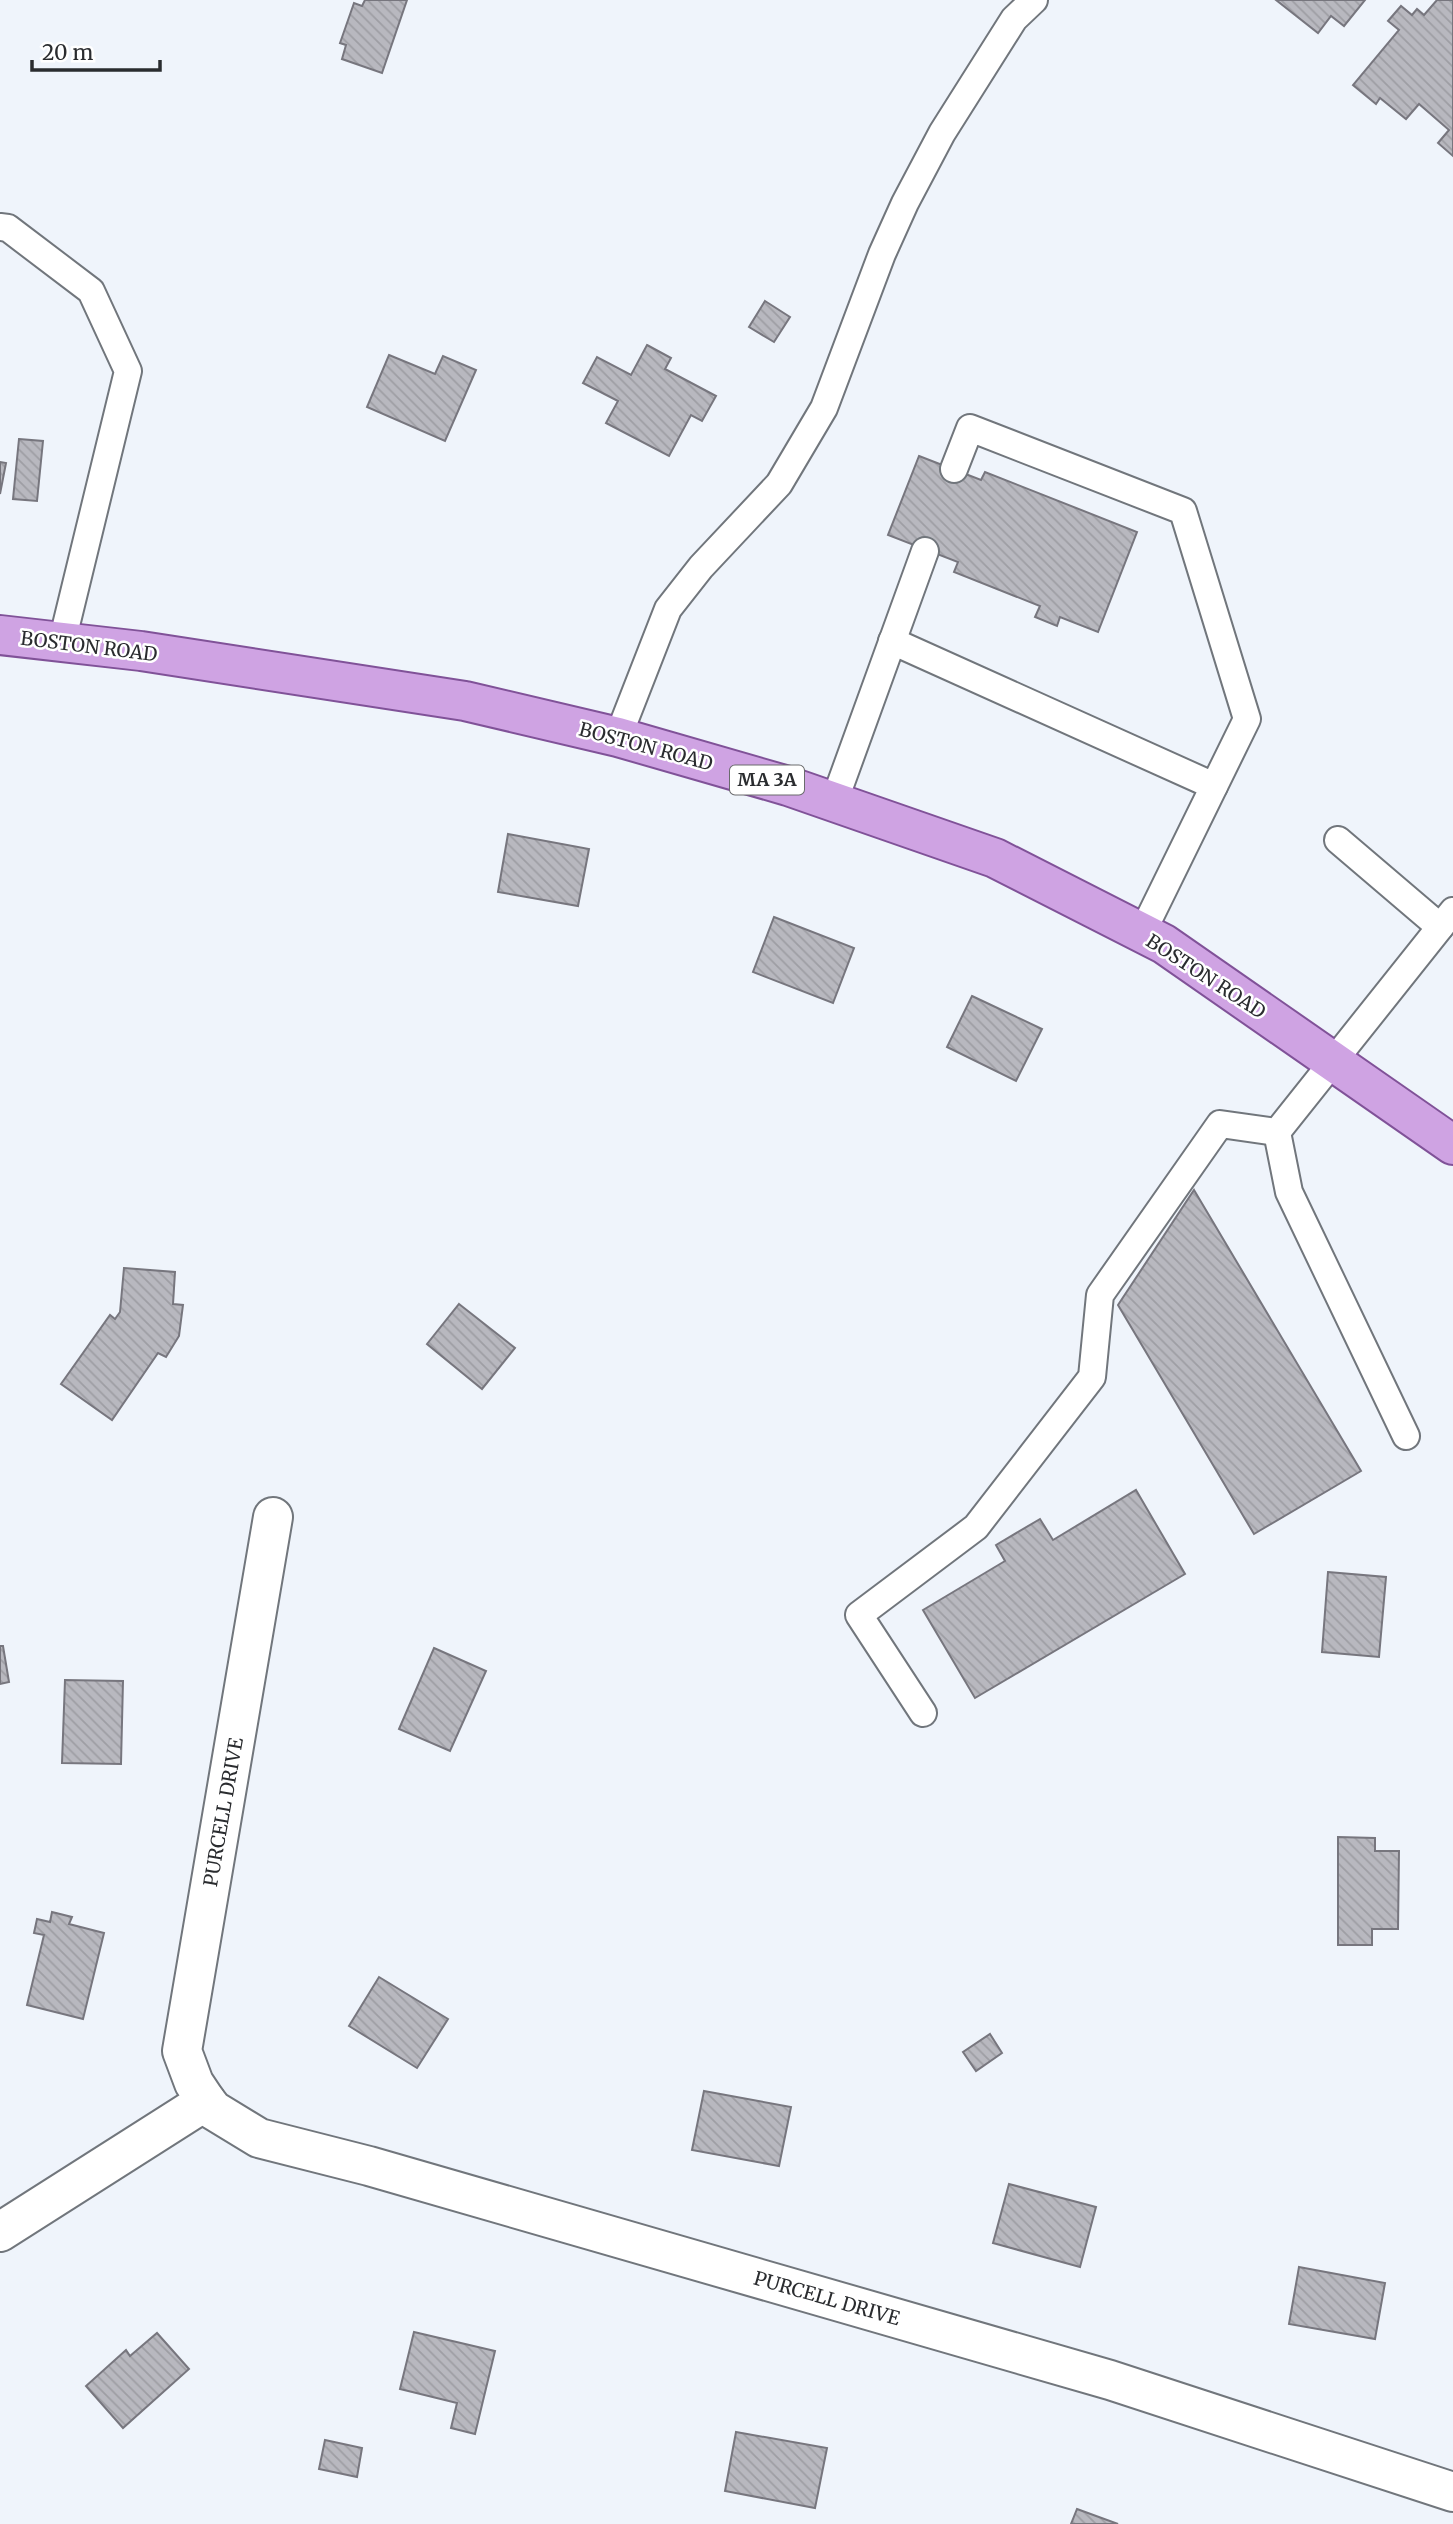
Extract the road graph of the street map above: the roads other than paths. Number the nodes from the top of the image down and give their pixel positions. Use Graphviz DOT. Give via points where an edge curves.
graph roads {
  1 [pos="1034,0"];
  2 [pos="0,227"];
  3 [pos="954,469"];
  4 [pos="925,551"];
  5 [pos="0,635"];
  6 [pos="892,641"];
  7 [pos="62,642"];
  8 [pos="618,737"];
  9 [pos="1214,786"];
  10 [pos="834,802"];
  11 [pos="1338,840"];
  12 [pos="1447,919"];
  13 [pos="1142,933"];
  14 [pos="1332,1061"];
  15 [pos="1277,1132"];
  16 [pos="1453,1145"];
  17 [pos="1406,1436"];
  18 [pos="273,1517"];
  19 [pos="923,1713"];
  20 [pos="206,2101"];
  21 [pos="0,2232"];
  22 [pos="1453,2492"];
  1 -- 8 [label="lane" via="1007,29 905,203 824,408 779,484 668,609"];
  2 -- 7 [label="lane" via="8,228 91,291 128,371"];
  3 -- 9 [label="lane" via="970,428 1183,511 1247,719"];
  4 -- 6 [label="lane"];
  5 -- 7 [label="main road, BOSTON ROAD / MA 3A"];
  6 -- 9 [label="lane"];
  6 -- 10 [label="lane"];
  7 -- 8 [label="main road, BOSTON ROAD / MA 3A" via="465,701"];
  8 -- 10 [label="main road, BOSTON ROAD / MA 3A"];
  9 -- 13 [label="lane"];
  10 -- 13 [label="main road, BOSTON ROAD / MA 3A" via="995,858"];
  11 -- 12 [label="lane"];
  12 -- 14 [label="lane"];
  13 -- 14 [label="main road, BOSTON ROAD / MA 3A"];
  14 -- 15 [label="lane"];
  14 -- 16 [label="main road, BOSTON ROAD / MA 3A"];
  15 -- 17 [label="lane" via="1289,1192"];
  15 -- 19 [label="lane" via="1220,1124 1100,1295 1092,1377 976,1527 859,1615"];
  18 -- 20 [label="street, PURCELL DRIVE" via="182,2052"];
  20 -- 21 [label="street"];
  20 -- 22 [label="street, PURCELL DRIVE" via="259,2138 1110,2380"];
}
